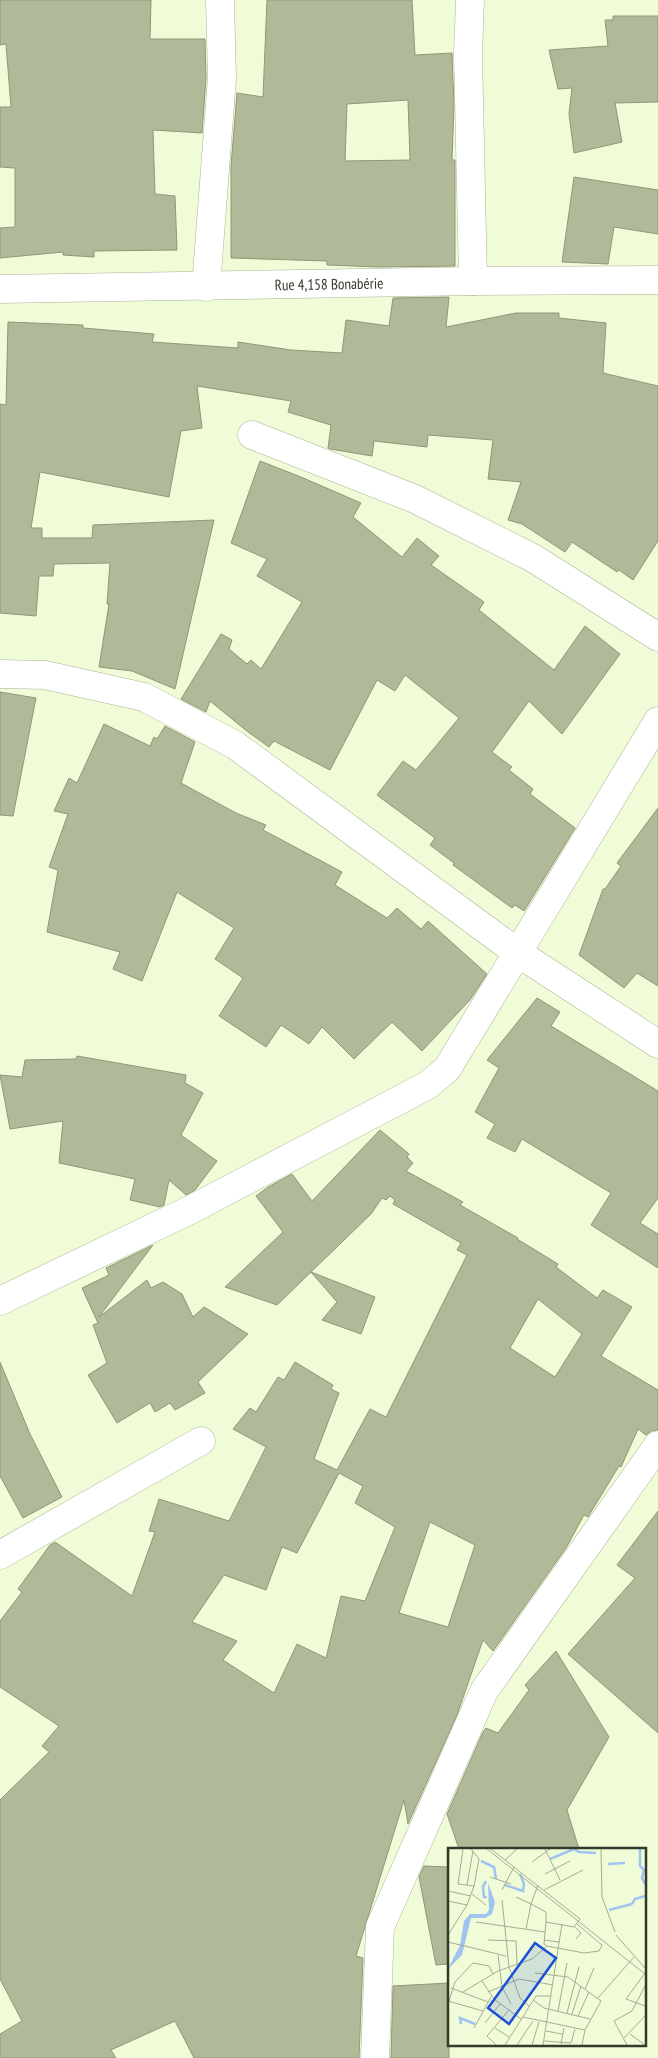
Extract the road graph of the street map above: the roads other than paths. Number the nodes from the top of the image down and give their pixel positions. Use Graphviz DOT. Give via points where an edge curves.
graph roads {
  1 [pos="220,0"];
  2 [pos="470,0"];
  3 [pos="658,280"];
  4 [pos="472,281"];
  5 [pos="206,287"];
  6 [pos="0,289"];
  7 [pos="252,435"];
  8 [pos="658,637"];
  9 [pos="0,674"];
  10 [pos="658,721"];
  11 [pos="518,953"];
  12 [pos="658,1044"];
  13 [pos="0,1301"];
  14 [pos="201,1441"];
  15 [pos="658,1445"];
  16 [pos="0,1555"];
  17 [pos="375,2058"];
  1 -- 5 [label="street" via="222,78"];
  2 -- 4 [label="street"];
  3 -- 4 [label="street, Rue 4,158 Bonabérie"];
  4 -- 5 [label="street, Rue 4,158 Bonabérie"];
  5 -- 6 [label="street, Rue 4,158 Bonabérie"];
  7 -- 8 [label="street" via="415,498 533,558"];
  9 -- 11 [label="street" via="45,676 144,696 235,745"];
  10 -- 11 [label="street"];
  11 -- 12 [label="street"];
  11 -- 13 [label="street" via="447,1069 428,1085 190,1210"];
  14 -- 16 [label="street"];
  15 -- 17 [label="street" via="484,1691 380,1926"];
}
